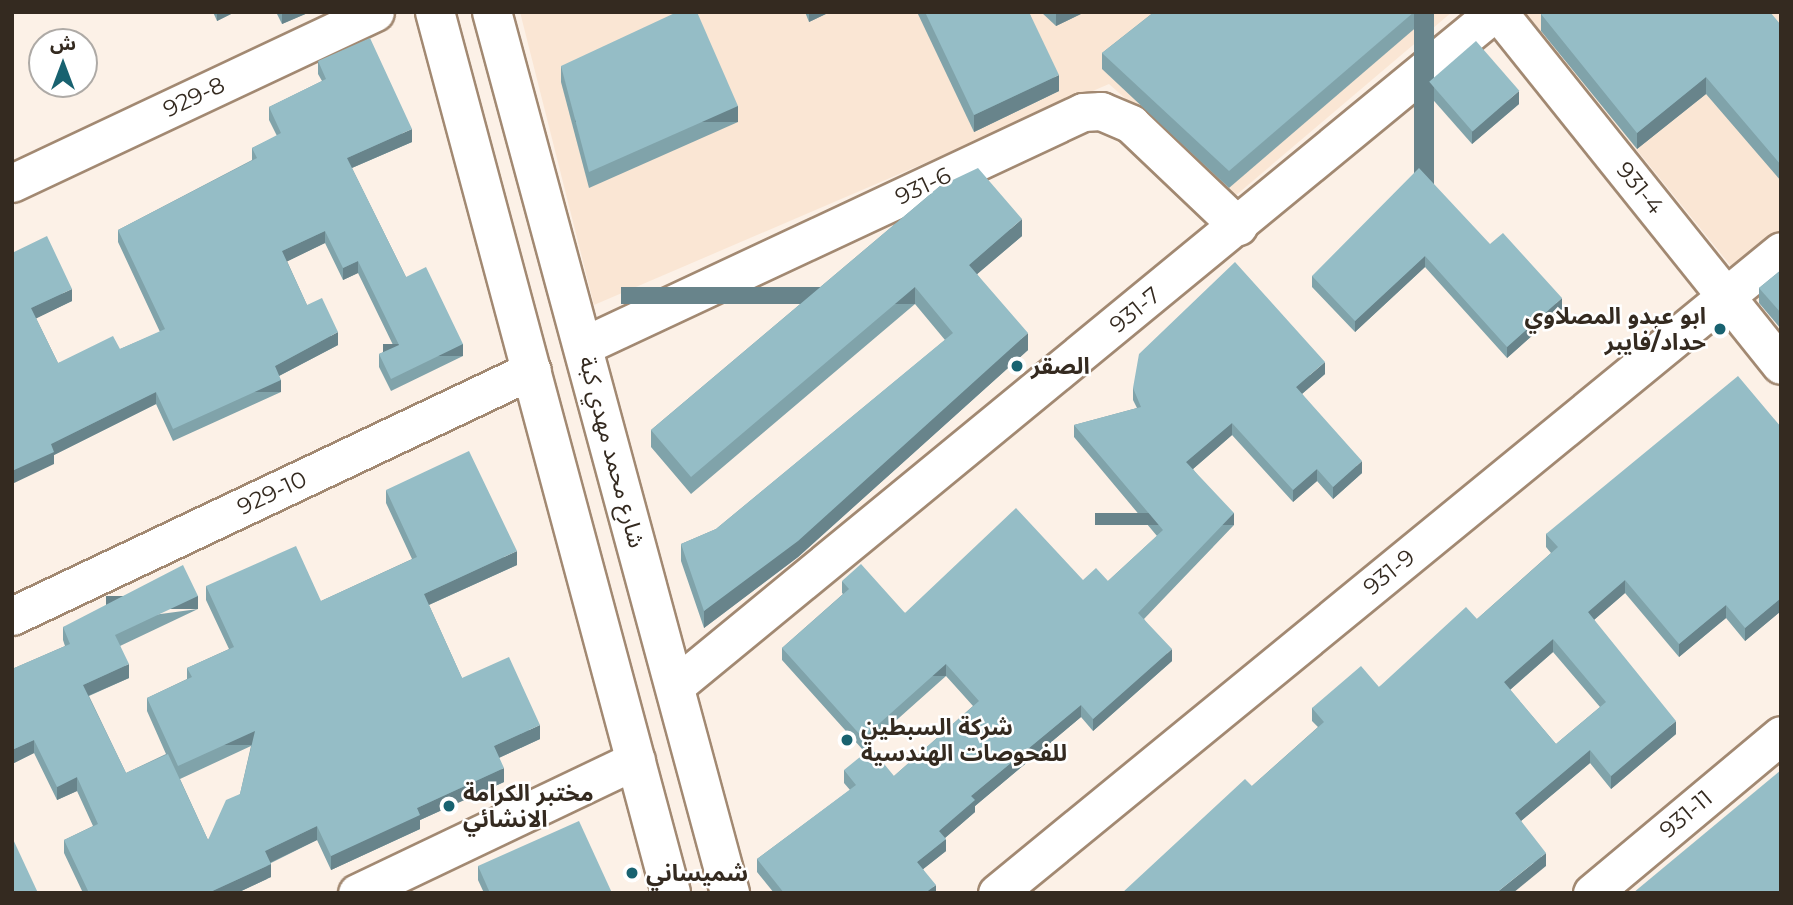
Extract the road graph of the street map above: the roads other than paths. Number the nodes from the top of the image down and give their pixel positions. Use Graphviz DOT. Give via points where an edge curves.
graph roads {
  1 [pos="375,12"];
  2 [pos="435,12"];
  3 [pos="492,12"];
  4 [pos="1497,12"];
  5 [pos="12,183"];
  6 [pos="1238,226"];
  7 [pos="1781,251"];
  8 [pos="1727,295"];
  9 [pos="583,346"];
  10 [pos="1781,365"];
  11 [pos="532,370"];
  12 [pos="12,616"];
  13 [pos="675,686"];
  14 [pos="1781,735"];
  15 [pos="636,760"];
  16 [pos="727,881"];
  17 [pos="668,882"];
  18 [pos="357,893"];
  19 [pos="997,893"];
  20 [pos="1592,893"];
  1 -- 5 [label="street, 929-8"];
  2 -- 11 [label="street"];
  3 -- 9 [label="street, شارع محمد مهدي كبة"];
  4 -- 6 [label="street, 931-7"];
  4 -- 8 [label="street, 931-4"];
  6 -- 9 [label="street, 931-6" via="1131,124 1109,113 1083,112"];
  6 -- 13 [label="street, 931-7"];
  7 -- 8 [label="street, 931-9"];
  8 -- 10 [label="street, 931-4"];
  8 -- 19 [label="street, 931-9"];
  9 -- 13 [label="street, شارع محمد مهدي كبة"];
  11 -- 12 [label="street, 929-10"];
  11 -- 15 [label="street"];
  13 -- 16 [label="street, شارع محمد مهدي كبة"];
  14 -- 20 [label="street, 931-11"];
  15 -- 17 [label="street"];
  15 -- 18 [label="street"];
  16 -- 17 [label="street"];
}
